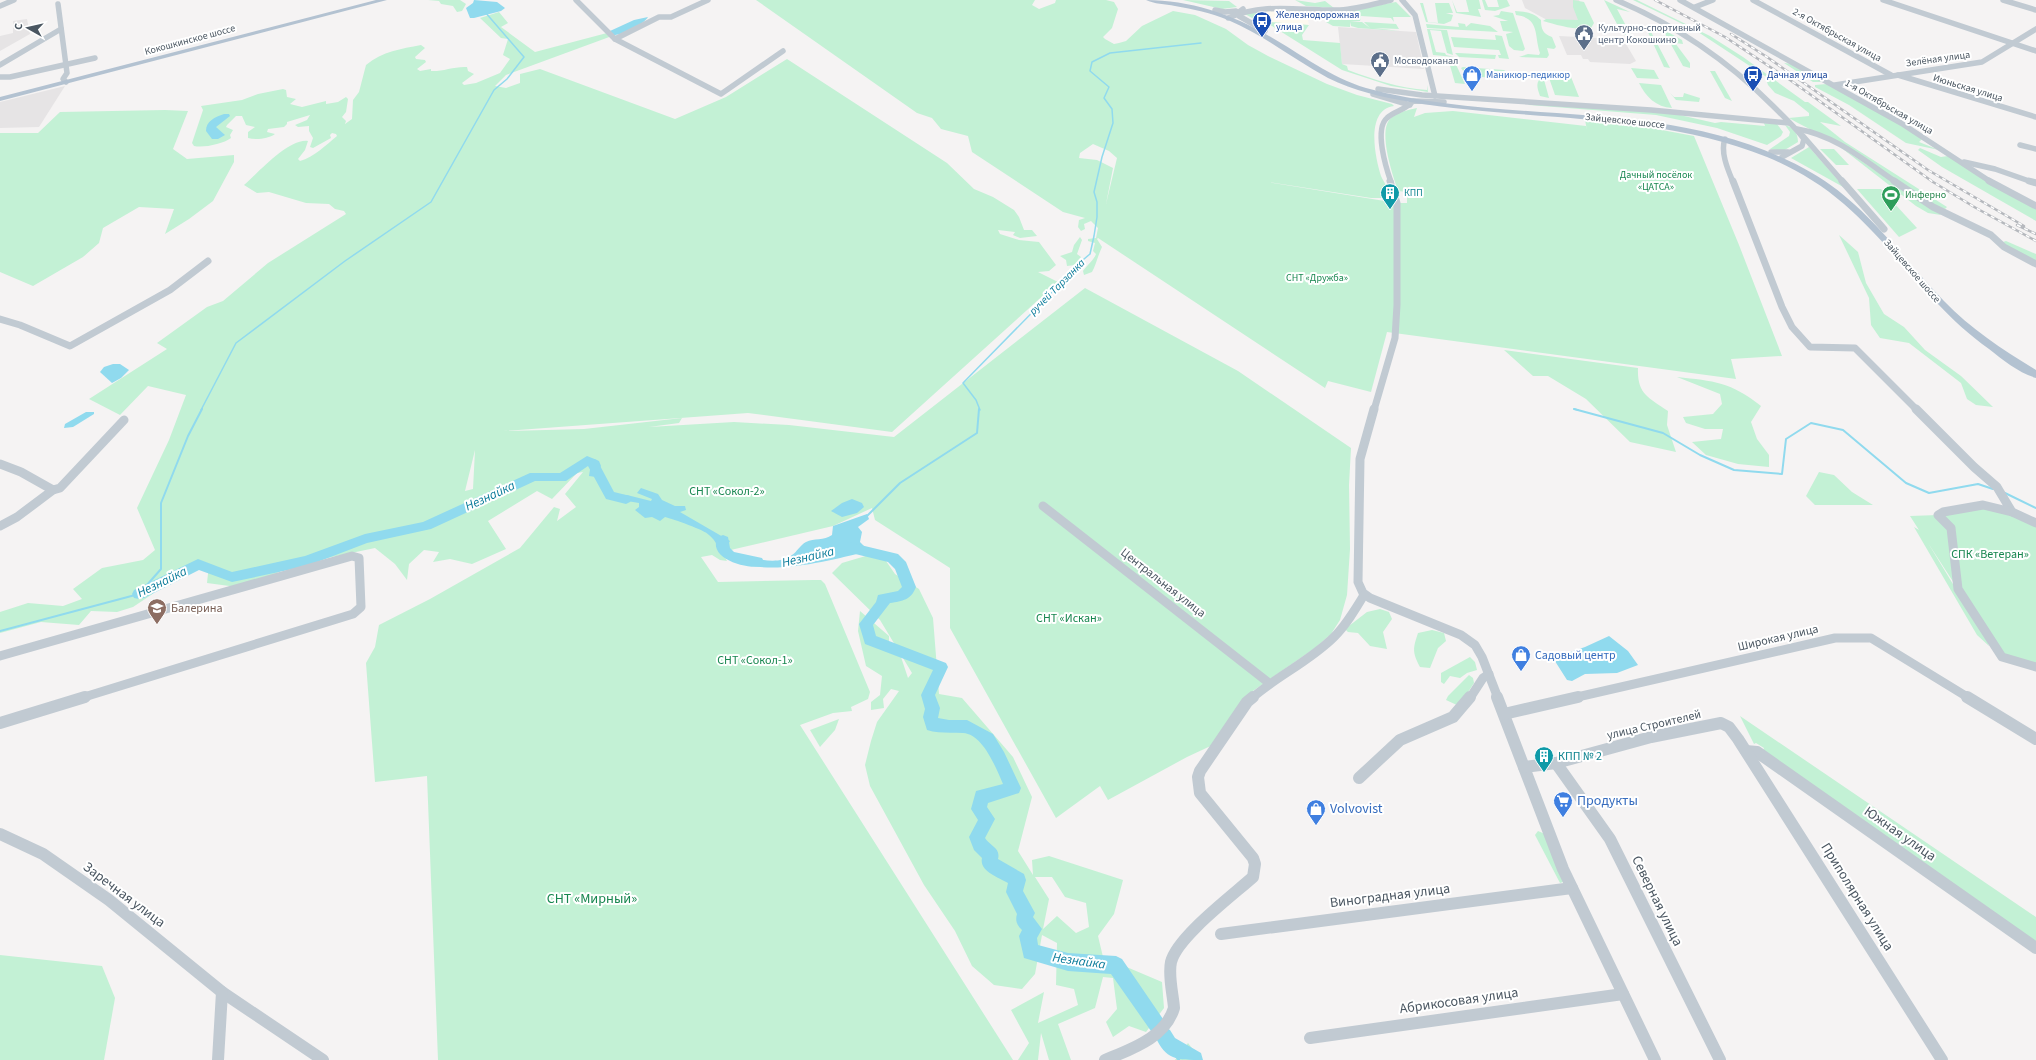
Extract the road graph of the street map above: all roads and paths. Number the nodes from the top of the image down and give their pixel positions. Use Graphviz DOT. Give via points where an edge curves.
graph roads {
  1 [pos="14,0"];
  2 [pos="384,0"];
  3 [pos="576,0"];
  4 [pos="708,0"];
  5 [pos="1149,0"];
  6 [pos="1170,0"];
  7 [pos="1391,0"];
  8 [pos="1402,0"];
  9 [pos="1616,0"];
  10 [pos="1680,0"];
  11 [pos="1713,0"];
  12 [pos="1753,0"];
  13 [pos="1883,0"];
  14 [pos="2003,0"];
  15 [pos="1295,3"];
  16 [pos="58,4"];
  17 [pos="0,6"];
  18 [pos="1695,7"];
  19 [pos="1303,8"];
  20 [pos="1243,9"];
  21 [pos="1215,10"];
  22 [pos="2036,10"];
  23 [pos="1230,17"];
  24 [pos="62,29"];
  25 [pos="2036,29"];
  26 [pos="1265,31"];
  27 [pos="615,39"];
  28 [pos="2013,44"];
  29 [pos="783,51"];
  30 [pos="2036,51"];
  31 [pos="95,58"];
  32 [pos="66,64"];
  33 [pos="0,65"];
  34 [pos="1893,75"];
  35 [pos="0,77"];
  36 [pos="66,82"];
  37 [pos="1835,85"];
  38 [pos="1378,89"];
  39 [pos="1402,95"];
  40 [pos="1435,96"];
  41 [pos="0,98"];
  42 [pos="1444,102"];
  43 [pos="1411,103"];
  44 [pos="2036,117"];
  45 [pos="1789,123"];
  46 [pos="1797,129"];
  47 [pos="1725,139"];
  48 [pos="2020,144"];
  49 [pos="2036,149"];
  50 [pos="1796,151"];
  51 [pos="1767,152"];
  52 [pos="1783,160"];
  53 [pos="1961,162"];
  54 [pos="2036,183"];
  55 [pos="2036,206"];
  56 [pos="1884,229"];
  57 [pos="208,261"];
  58 [pos="2036,264"];
  59 [pos="0,319"];
  60 [pos="2036,368"];
  61 [pos="2036,375"];
  62 [pos="124,420"];
  63 [pos="0,464"];
  64 [pos="53,490"];
  65 [pos="1043,506"];
  66 [pos="2012,512"];
  67 [pos="2036,523"];
  68 [pos="0,526"];
  69 [pos="1364,595"];
  70 [pos="0,656"];
  71 [pos="2036,667"];
  72 [pos="1488,674"];
  73 [pos="1267,682"];
  74 [pos="1504,714"];
  75 [pos="0,723"];
  76 [pos="2036,739"];
  77 [pos="1746,751"];
  78 [pos="1556,763"];
  79 [pos="1524,767"];
  80 [pos="1359,778"];
  81 [pos="0,834"];
  82 [pos="1568,889"];
  83 [pos="1221,934"];
  84 [pos="2036,948"];
  85 [pos="222,992"];
  86 [pos="1618,994"];
  87 [pos="1310,1038"];
  88 [pos="218,1060"];
  89 [pos="323,1060"];
  90 [pos="1105,1060"];
  91 [pos="1655,1060"];
  92 [pos="1720,1060"];
  93 [pos="1942,1060"];
  1 -- 17 [label="street"];
  2 -- 36 [label="main road, Кокошкинское шоссе"];
  3 -- 27 [label="street"];
  4 -- 27 [label="street" via="671,17 659,17"];
  5 -- 23 [label="main road, Зайцевское шоссе"];
  6 -- 21 [label="main road, Зайцевское шоссе"];
  7 -- 19 [label="street" via="1339,10"];
  8 -- 40 [label="street" via="1415,15"];
  9 -- 45 [label="street" via="1655,18 1722,60 1748,81"];
  10 -- 18 [label="street, 1-я Октябрьская улица"];
  11 -- 18 [label="street"];
  12 -- 34 [label="street, 2-я Октябрьская улица"];
  13 -- 28 [label="street"];
  14 -- 22 [label="street"];
  15 -- 19 [label="street"];
  16 -- 24 [label="street"];
  18 -- 37 [label="street, 1-я Октябрьская улица"];
  19 -- 20 [label="street" via="1265,6"];
  20 -- 21 [label="street" via="1226,12"];
  20 -- 23 [label="street"];
  20 -- 26 [label="street" via="1239,16"];
  21 -- 23 [label="main road, Зайцевское шоссе"];
  23 -- 26 [label="main road, Зайцевское шоссе"];
  23 -- 43 [label="main road, Зайцевское шоссе" via="1318,70 1356,87"];
  24 -- 32 [label="street"];
  24 -- 33 [label="street"];
  25 -- 28 [label="street, Зелёная улица"];
  26 -- 38 [label="main road, Зайцевское шоссе" via="1324,69"];
  27 -- 29 [label="street" via="721,94"];
  28 -- 30 [label="street"];
  28 -- 34 [label="street, Зелёная улица" via="1982,62"];
  31 -- 32 [label="street"];
  32 -- 35 [label="street"];
  32 -- 36 [label="street" via="67,73 63,79"];
  34 -- 37 [label="street, Зелёная улица"];
  34 -- 44 [label="street, Июньская улица"];
  36 -- 41 [label="main road, Кокошкинское шоссе"];
  37 -- 53 [label="street, 1-я Октябрьская улица" via="1906,126"];
  38 -- 39 [label="main road, Зайцевское шоссе"];
  38 -- 40 [label="street"];
  39 -- 42 [label="main road, Зайцевское шоссе"];
  39 -- 43 [label="street" via="1411,98"];
  40 -- 45 [label="street" via="1651,110"];
  42 -- 43 [label="street"];
  42 -- 51 [label="main road, Зайцевское шоссе" via="1661,121 1724,135"];
  43 -- 47 [label="main road, Зайцевское шоссе" via="1647,122"];
  43 -- 69 [label="street" via="1384,120 1382,129 1383,157 1397,203 1397,305 1395,338 1359,464 1357,574"];
  45 -- 46 [label="street"];
  46 -- 50 [label="street" via="1804,142"];
  46 -- 56 [label="street"];
  46 -- 58 [label="street" via="1809,131 1842,145 1933,207 1981,230 2009,250"];
  47 -- 51 [label="main road, Зайцевское шоссе"];
  47 -- 66 [label="street" via="1723,144 1727,166 1792,327 1810,348 1855,348 1974,467 1994,483"];
  48 -- 49 [label="street"];
  50 -- 51 [label="street"];
  50 -- 52 [label="street"];
  51 -- 52 [label="main road, Зайцевское шоссе"];
  52 -- 56 [label="main road, Зайцевское шоссе" via="1818,175 1842,191"];
  52 -- 61 [label="main road, Зайцевское шоссе" via="1815,178 1850,204 1872,225 1954,318 1989,345"];
  53 -- 54 [label="street" via="1991,168"];
  53 -- 55 [label="street, 1-я Октябрьская улица" via="1997,186"];
  56 -- 60 [label="main road, Зайцевское шоссе" via="1956,311 1992,340"];
  57 -- 59 [label="street" via="170,290 70,346"];
  62 -- 64 [label="street" via="82,467 60,488"];
  63 -- 64 [label="street" via="21,472"];
  64 -- 68 [label="street" via="17,517"];
  65 -- 73 [label="street, Центральная улица"];
  66 -- 67 [label="street"];
  66 -- 71 [label="street" via="1983,505 1938,515 1951,528 1958,589 2002,657"];
  69 -- 72 [label="street" via="1466,638 1477,647"];
  69 -- 73 [label="street" via="1348,621 1333,638"];
  70 -- 75 [label="street" via="352,556 359,558 361,607 353,614"];
  72 -- 74 [label="street"];
  72 -- 80 [label="street" via="1453,717 1400,740"];
  73 -- 90 [label="street" via="1248,702 1200,770 1198,777 1200,793 1252,858 1255,864 1253,877 1178,946 1171,963 1174,1008 1163,1027 1146,1042"];
  74 -- 76 [label="street, Широкая улица" via="1822,640 1871,638"];
  74 -- 79 [label="street"];
  77 -- 78 [label="street, улица Строителей" via="1730,727 1721,723 1651,737"];
  77 -- 84 [label="street, Южная улица" via="1757,752"];
  77 -- 93 [label="street, Приполярная улица"];
  78 -- 79 [label="street, улица Строителей"];
  78 -- 92 [label="street, Северная улица" via="1610,839"];
  79 -- 82 [label="street"];
  81 -- 85 [label="street, Заречная улица" via="43,854 109,900"];
  82 -- 83 [label="street, Виноградная улица"];
  82 -- 86 [label="street"];
  85 -- 88 [label="street"];
  85 -- 89 [label="street, Заречная улица"];
  86 -- 87 [label="street, Абрикосовая улица"];
  86 -- 91 [label="street"];
}
